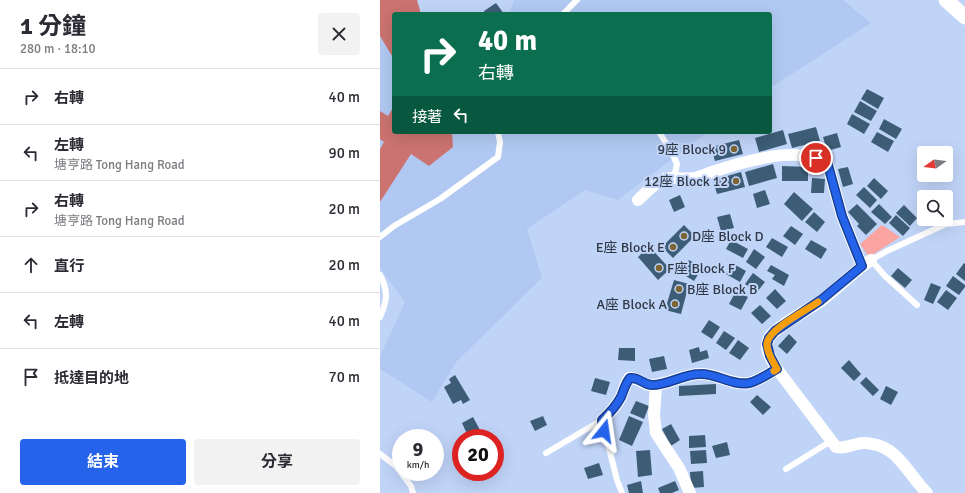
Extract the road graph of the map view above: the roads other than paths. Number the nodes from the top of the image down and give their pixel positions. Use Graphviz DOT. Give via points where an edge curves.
graph roads {
  1 [pos="577,0"];
  2 [pos="946,0"];
  3 [pos="962,11"];
  4 [pos="566,12"];
  5 [pos="498,134"];
  6 [pos="660,134"];
  7 [pos="674,178"];
  8 [pos="638,200"];
  9 [pos="965,222"];
  10 [pos="380,237"];
  11 [pos="867,263"];
  12 [pos="380,275"];
  13 [pos="917,305"];
  14 [pos="380,317"];
  15 [pos="777,369"];
  16 [pos="656,385"];
  17 [pos="602,420"];
  18 [pos="831,441"];
  19 [pos="546,453"];
  20 [pos="380,454"];
  21 [pos="786,468"];
  22 [pos="413,493"];
  23 [pos="622,493"];
  24 [pos="690,493"];
  25 [pos="927,493"];
  1 -- 4 [label="lane"];
  2 -- 3 [label="street"];
  5 -- 10 [label="lane" via="498,156 440,199"];
  6 -- 7 [label="lane" via="677,164"];
  7 -- 8 [label="street" via="665,178"];
  7 -- 11 [label="street" via="696,178 769,157 801,156 822,160 828,165 842,216"];
  9 -- 11 [label="lane" via="946,224"];
  11 -- 13 [label="lane"];
  11 -- 15 [label="street" via="769,338 767,344 770,356"];
  12 -- 14 [label="lane" via="385,287 386,301"];
  15 -- 16 [label="street" via="748,383 700,374"];
  15 -- 18 [label="street"];
  16 -- 17 [label="street" via="648,385 630,378 612,412"];
  16 -- 24 [label="street" via="656,434 680,468"];
  17 -- 19 [label="lane"];
  17 -- 23 [label="lane"];
  18 -- 21 [label="lane"];
  18 -- 25 [label="street" via="836,447 844,449 858,443 874,444 888,450"];
  20 -- 22 [label="lane" via="396,466 411,486"];
}
